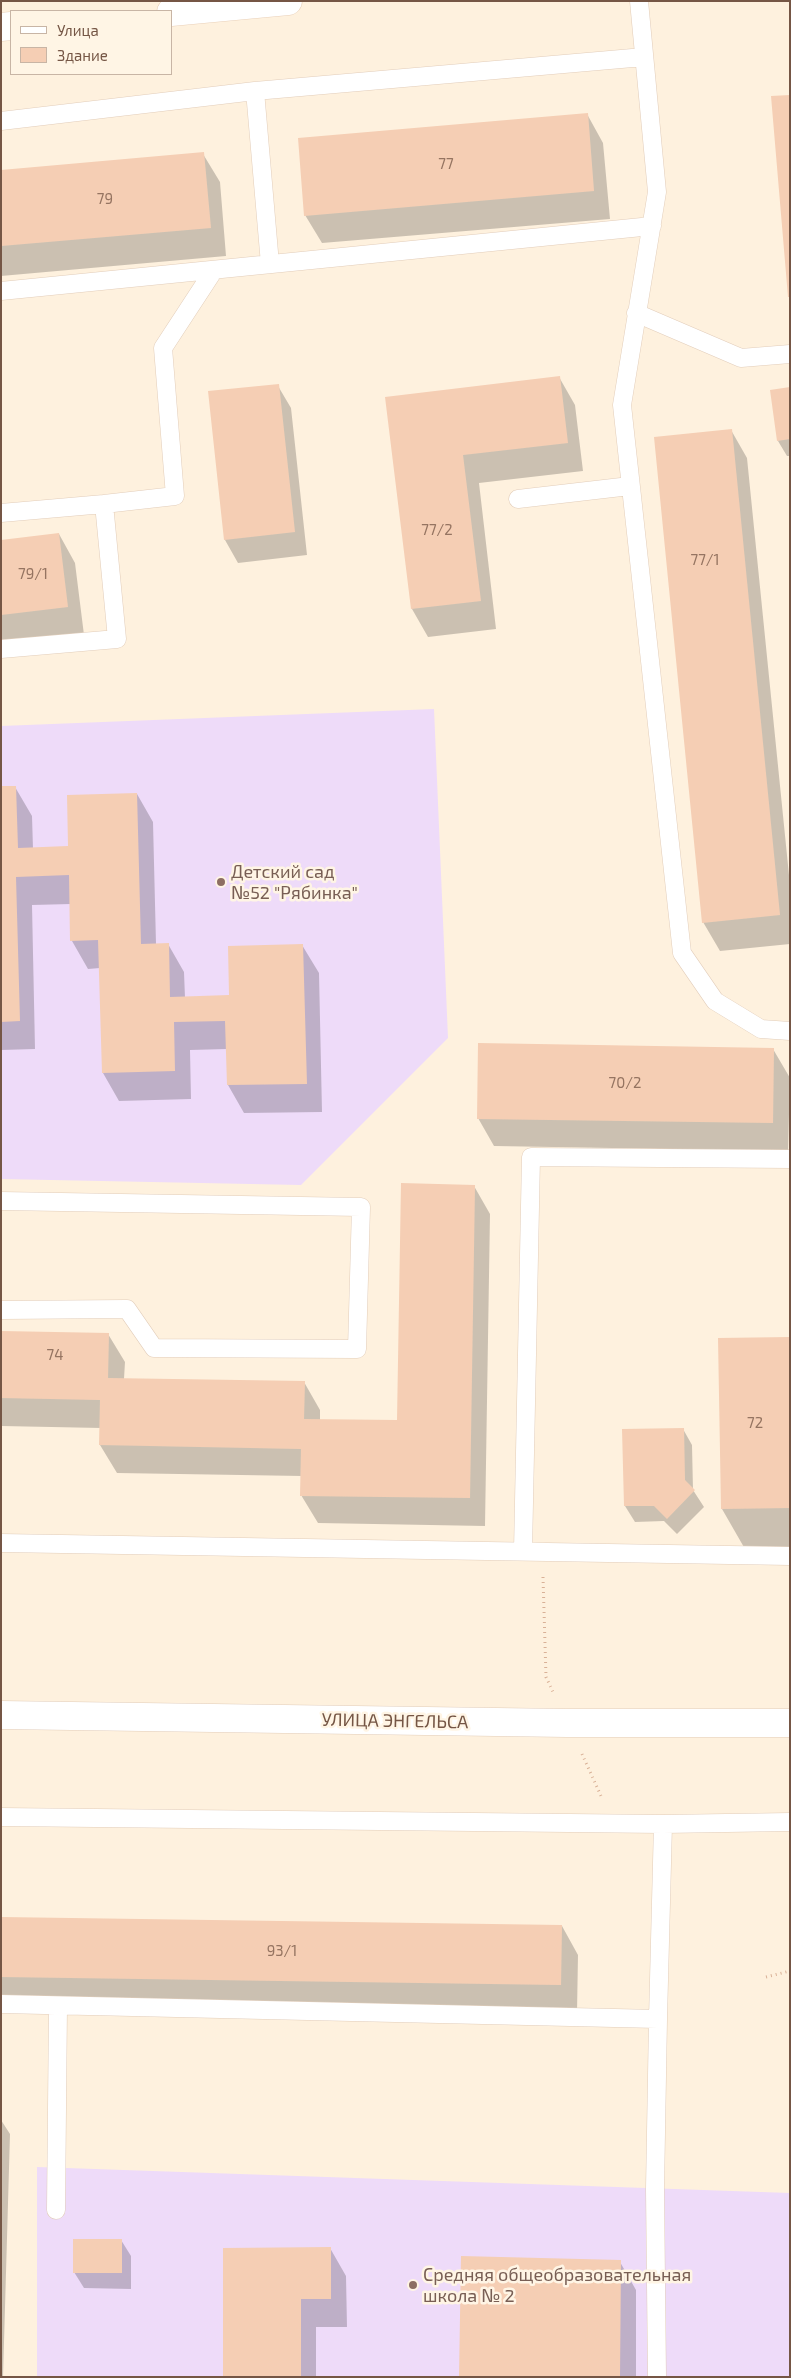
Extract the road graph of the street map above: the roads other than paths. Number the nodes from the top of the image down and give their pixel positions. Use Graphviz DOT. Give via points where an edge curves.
graph roads {
  1 [pos="288,1"];
  2 [pos="639,1"];
  3 [pos="172,12"];
  4 [pos="644,56"];
  5 [pos="255,91"];
  6 [pos="1,121"];
  7 [pos="652,226"];
  8 [pos="270,264"];
  9 [pos="214,270"];
  10 [pos="1,291"];
  11 [pos="636,313"];
  12 [pos="790,354"];
  13 [pos="630,486"];
  14 [pos="518,499"];
  15 [pos="104,504"];
  16 [pos="1,513"];
  17 [pos="1,648"];
  18 [pos="790,1031"];
  19 [pos="790,1159"];
  20 [pos="1,1201"];
  21 [pos="1,1310"];
  22 [pos="1,1543"];
  23 [pos="523,1551"];
  24 [pos="790,1556"];
  25 [pos="1,1714"];
  26 [pos="790,1723"];
  27 [pos="1,1817"];
  28 [pos="790,1822"];
  29 [pos="663,1824"];
  30 [pos="1,2004"];
  31 [pos="58,2006"];
  32 [pos="658,2020"];
  33 [pos="56,2210"];
  34 [pos="656,2377"];
  1 -- 3 [label="street"];
  2 -- 4 [label="lane"];
  4 -- 5 [label="lane"];
  4 -- 7 [label="lane" via="657,192"];
  5 -- 6 [label="lane"];
  5 -- 8 [label="lane"];
  7 -- 8 [label="lane"];
  7 -- 11 [label="lane"];
  8 -- 9 [label="lane"];
  9 -- 10 [label="lane"];
  9 -- 15 [label="lane" via="162,348 175,496"];
  11 -- 12 [label="lane" via="741,358"];
  11 -- 13 [label="lane" via="622,405"];
  13 -- 14 [label="lane"];
  13 -- 18 [label="lane" via="682,954 715,1001 761,1029"];
  15 -- 16 [label="lane"];
  15 -- 17 [label="lane" via="117,638"];
  19 -- 23 [label="lane" via="531,1157"];
  20 -- 21 [label="lane" via="361,1207 357,1349 154,1348 127,1310"];
  22 -- 23 [label="lane"];
  23 -- 24 [label="lane"];
  25 -- 26 [label="street, УЛИЦА ЭНГЕЛЬСА" via="567,1723"];
  27 -- 29 [label="lane"];
  28 -- 29 [label="lane"];
  29 -- 32 [label="lane"];
  30 -- 31 [label="lane"];
  31 -- 32 [label="lane"];
  31 -- 33 [label="lane"];
  32 -- 34 [label="lane"];
}
